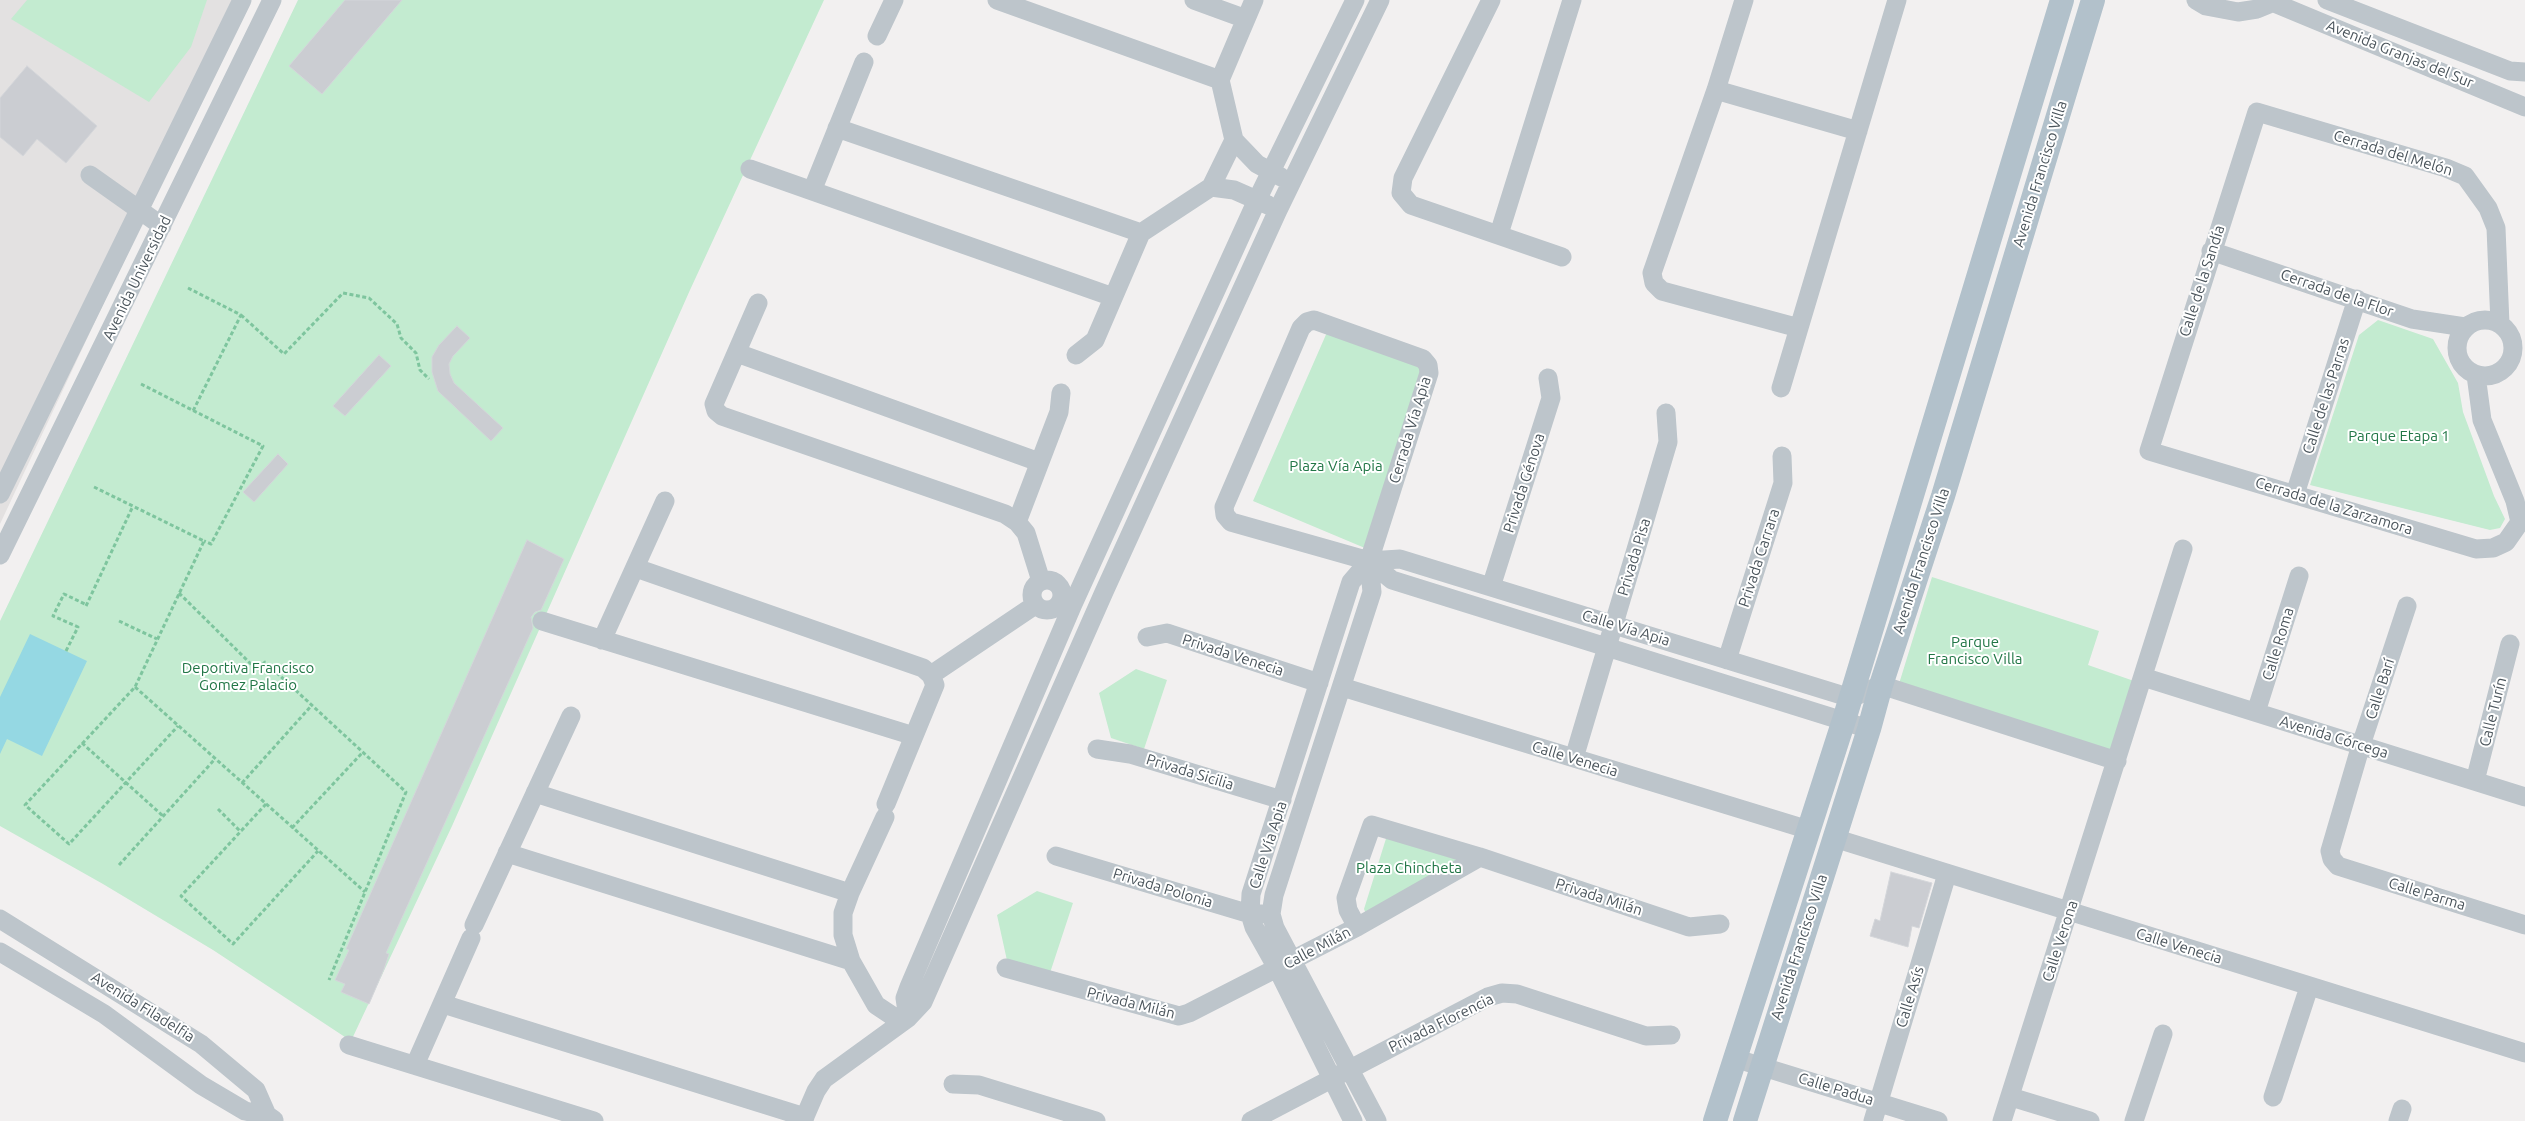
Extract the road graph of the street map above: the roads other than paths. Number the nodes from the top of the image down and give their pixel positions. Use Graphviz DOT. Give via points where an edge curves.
graph roads {
  1 [pos="242,0"];
  2 [pos="272,0"];
  3 [pos="894,0"];
  4 [pos="997,0"];
  5 [pos="1194,0"];
  6 [pos="1254,0"];
  7 [pos="1355,0"];
  8 [pos="1380,0"];
  9 [pos="1491,0"];
  10 [pos="1572,0"];
  11 [pos="1744,0"];
  12 [pos="1897,0"];
  13 [pos="2062,0"];
  14 [pos="2093,0"];
  15 [pos="2196,0"];
  16 [pos="2327,0"];
  17 [pos="2270,1"];
  18 [pos="1246,19"];
  19 [pos="877,36"];
  20 [pos="864,62"];
  21 [pos="2525,72"];
  22 [pos="1220,80"];
  23 [pos="1716,90"];
  24 [pos="2525,107"];
  25 [pos="2257,112"];
  26 [pos="837,128"];
  27 [pos="1858,131"];
  28 [pos="1234,140"];
  29 [pos="750,169"];
  30 [pos="1272,172"];
  31 [pos="90,175"];
  32 [pos="1292,181"];
  33 [pos="1211,187"];
  34 [pos="812,191"];
  35 [pos="1258,200"];
  36 [pos="1278,210"];
  37 [pos="139,211"];
  38 [pos="162,226"];
  39 [pos="1141,233"];
  40 [pos="1500,234"];
  41 [pos="2211,251"];
  42 [pos="1562,257"];
  43 [pos="105,283"];
  44 [pos="129,294"];
  45 [pos="1113,297"];
  46 [pos="2357,299"];
  47 [pos="758,303"];
  48 [pos="2500,324"];
  49 [pos="2465,327"];
  50 [pos="1799,328"];
  51 [pos="737,353"];
  52 [pos="2519,353"];
  53 [pos="1076,355"];
  54 [pos="2476,375"];
  55 [pos="1548,378"];
  56 [pos="1781,388"];
  57 [pos="1062,393"];
  58 [pos="1666,412"];
  59 [pos="2149,451"];
  60 [pos="1782,456"];
  61 [pos="1039,462"];
  62 [pos="1913,488"];
  63 [pos="0,494"];
  64 [pos="2295,494"];
  65 [pos="1943,496"];
  66 [pos="665,501"];
  67 [pos="1017,522"];
  68 [pos="2520,537"];
  69 [pos="2183,549"];
  70 [pos="0,555"];
  71 [pos="1369,561"];
  72 [pos="636,568"];
  73 [pos="2299,576"];
  74 [pos="1041,581"];
  75 [pos="1491,587"];
  76 [pos="1068,602"];
  77 [pos="1035,605"];
  78 [pos="2406,606"];
  79 [pos="1095,613"];
  80 [pos="542,621"];
  81 [pos="1614,625"];
  82 [pos="1147,637"];
  83 [pos="602,640"];
  84 [pos="2510,644"];
  85 [pos="1607,647"];
  86 [pos="1727,660"];
  87 [pos="931,675"];
  88 [pos="2143,677"];
  89 [pos="1320,683"];
  90 [pos="1881,685"];
  91 [pos="1342,688"];
  92 [pos="1851,698"];
  93 [pos="2256,712"];
  94 [pos="571,716"];
  95 [pos="1844,720"];
  96 [pos="1869,729"];
  97 [pos="914,736"];
  98 [pos="2361,745"];
  99 [pos="1097,749"];
  100 [pos="1574,758"];
  101 [pos="2117,761"];
  102 [pos="2475,781"];
  103 [pos="535,793"];
  104 [pos="2525,797"];
  105 [pos="1282,800"];
  106 [pos="1809,830"];
  107 [pos="1834,838"];
  108 [pos="507,853"];
  109 [pos="1056,856"];
  110 [pos="1480,857"];
  111 [pos="2332,859"];
  112 [pos="1947,874"];
  113 [pos="850,893"];
  114 [pos="2070,912"];
  115 [pos="1250,914"];
  116 [pos="1271,914"];
  117 [pos="0,919"];
  118 [pos="1720,924"];
  119 [pos="2525,925"];
  120 [pos="1357,927"];
  121 [pos="0,952"];
  122 [pos="851,961"];
  123 [pos="1285,963"];
  124 [pos="1006,968"];
  125 [pos="2310,986"];
  126 [pos="443,1004"];
  127 [pos="908,1018"];
  128 [pos="1671,1034"];
  129 [pos="2163,1034"];
  130 [pos="350,1045"];
  131 [pos="2525,1052"];
  132 [pos="1734,1058"];
  133 [pos="415,1065"];
  134 [pos="1762,1066"];
  135 [pos="1350,1068"];
  136 [pos="1332,1078"];
  137 [pos="953,1084"];
  138 [pos="256,1090"];
  139 [pos="2273,1097"];
  140 [pos="2011,1098"];
  141 [pos="1879,1102"];
  142 [pos="245,1116"];
  143 [pos="271,1118"];
  144 [pos="804,1119"];
  145 [pos="594,1121"];
  146 [pos="1096,1121"];
  147 [pos="1251,1121"];
  148 [pos="1353,1121"];
  149 [pos="1377,1121"];
  150 [pos="1715,1121"];
  151 [pos="1745,1121"];
  152 [pos="1873,1121"];
  153 [pos="1938,1121"];
  154 [pos="2002,1121"];
  155 [pos="2090,1121"];
  156 [pos="2134,1121"];
  1 -- 37 [label="street, Avenida Universidad"];
  2 -- 38 [label="street, Avenida Universidad"];
  3 -- 19 [label="street"];
  4 -- 22 [label="street"];
  5 -- 18 [label="street"];
  6 -- 18 [label="street"];
  7 -- 30 [label="street"];
  8 -- 32 [label="street"];
  9 -- 40 [label="street" via="1401,186 1405,200 1411,205"];
  10 -- 40 [label="street"];
  11 -- 23 [label="street"];
  12 -- 27 [label="street"];
  13 -- 62 [label="main road, Avenida Francisco Villa"];
  14 -- 65 [label="main road, Avenida Francisco Villa"];
  15 -- 17 [label="street, Avenida Granjas del Sur" via="2206,6 2238,12 2257,9"];
  16 -- 21 [label="street" via="2510,71"];
  17 -- 24 [label="street, Avenida Granjas del Sur"];
  18 -- 22 [label="street"];
  20 -- 26 [label="street"];
  22 -- 28 [label="street"];
  23 -- 27 [label="street"];
  23 -- 50 [label="street" via="1652,273 1654,283 1662,291"];
  25 -- 41 [label="street, Calle de la Sandía"];
  25 -- 48 [label="street, Cerrada del Melón" via="2465,176 2488,208 2496,228"];
  26 -- 34 [label="street"];
  26 -- 39 [label="street"];
  27 -- 50 [label="street"];
  28 -- 30 [label="street" via="1257,164"];
  28 -- 33 [label="street"];
  29 -- 34 [label="street"];
  30 -- 32 [label="street"];
  30 -- 35 [label="street"];
  31 -- 37 [label="street"];
  32 -- 36 [label="street"];
  33 -- 35 [label="street" via="1234,190"];
  33 -- 39 [label="street"];
  34 -- 45 [label="street"];
  35 -- 36 [label="street"];
  35 -- 76 [label="street"];
  36 -- 79 [label="street"];
  37 -- 38 [label="street"];
  37 -- 43 [label="street, Avenida Universidad"];
  38 -- 44 [label="street, Avenida Universidad"];
  39 -- 45 [label="street"];
  40 -- 42 [label="street"];
  41 -- 46 [label="street, Cerrada de la Flor"];
  41 -- 59 [label="street, Calle de la Sandía"];
  43 -- 44 [label="street"];
  43 -- 63 [label="street, Avenida Universidad"];
  44 -- 70 [label="street, Avenida Universidad"];
  45 -- 53 [label="street" via="1094,340"];
  46 -- 49 [label="street, Cerrada de la Flor" via="2412,319"];
  46 -- 64 [label="street, Calle de las Parras"];
  47 -- 51 [label="street"];
  48 -- 49 [label="street" via="2482,320"];
  48 -- 52 [label="street"];
  49 -- 54 [label="street" via="2456,344 2457,354 2460,363"];
  50 -- 56 [label="street"];
  51 -- 61 [label="street"];
  51 -- 67 [label="street" via="714,404 722,416 1006,514"];
  52 -- 54 [label="street" via="2495,375"];
  54 -- 68 [label="street" via="2482,420 2515,502"];
  55 -- 75 [label="street, Privada Génova" via="1551,398"];
  57 -- 61 [label="street" via="1059,412"];
  58 -- 81 [label="street, Privada Pisa" via="1668,442"];
  59 -- 64 [label="street, Cerrada de la Zarzamora"];
  60 -- 86 [label="street, Privada Carrara" via="1783,483"];
  61 -- 67 [label="street"];
  62 -- 65 [label="main road"];
  62 -- 92 [label="main road, Avenida Francisco Villa"];
  64 -- 68 [label="street, Cerrada de la Zarzamora" via="2476,549 2493,548"];
  65 -- 90 [label="main road, Avenida Francisco Villa"];
  66 -- 72 [label="street"];
  67 -- 74 [label="street" via="1026,533"];
  69 -- 88 [label="street, Calle Verona"];
  71 -- 71 [label="street, Cerrada Vía Apia" via="1429,373 1428,365 1423,359 1314,320 1301,328 1224,508 1225,515 1231,522"];
  71 -- 75 [label="street, Calle Vía Apia" via="1400,559"];
  71 -- 85 [label="street, Calle Vía Apia" via="1392,580"];
  71 -- 89 [label="street, Calle Vía Apia" via="1351,582"];
  71 -- 91 [label="street, Calle Vía Apia" via="1372,592"];
  72 -- 83 [label="street"];
  72 -- 87 [label="street" via="923,668"];
  73 -- 93 [label="street, Calle Roma"];
  74 -- 76 [label="street" via="1058,584"];
  74 -- 77 [label="street" via="1033,589"];
  75 -- 81 [label="street, Calle Vía Apia"];
  76 -- 77 [label="street" via="1050,611"];
  76 -- 79 [label="street"];
  76 -- 127 [label="street" via="909,987 905,998"];
  77 -- 87 [label="street"];
  78 -- 98 [label="street, Calle Barí"];
  79 -- 127 [label="street" via="923,1002"];
  80 -- 83 [label="street"];
  81 -- 85 [label="street, Privada Pisa"];
  81 -- 86 [label="street, Calle Vía Apia"];
  82 -- 89 [label="street, Privada Venecia" via="1167,633"];
  83 -- 97 [label="street"];
  84 -- 102 [label="street, Calle Turín"];
  85 -- 95 [label="street, Calle Vía Apia"];
  85 -- 100 [label="street, Privada Pisa"];
  86 -- 92 [label="street, Calle Vía Apia"];
  87 -- 97 [label="street" via="935,685"];
  88 -- 93 [label="street, Avenida Córcega"];
  88 -- 101 [label="street, Calle Verona"];
  89 -- 105 [label="street, Calle Vía Apia"];
  90 -- 92 [label="street"];
  90 -- 96 [label="main road, Avenida Francisco Villa"];
  90 -- 101 [label="street"];
  91 -- 100 [label="street, Calle Venecia"];
  91 -- 116 [label="street, Calle Vía Apia" via="1274,895"];
  92 -- 95 [label="main road, Avenida Francisco Villa"];
  93 -- 98 [label="street, Avenida Córcega"];
  94 -- 103 [label="street"];
  95 -- 96 [label="street, Calle Vía Apia"];
  95 -- 106 [label="main road, Avenida Francisco Villa"];
  96 -- 107 [label="main road, Avenida Francisco Villa"];
  97 -- 113 [label="street"];
  98 -- 102 [label="street, Avenida Córcega"];
  98 -- 111 [label="street, Calle Barí" via="2330,851"];
  99 -- 105 [label="street, Privada Sicilia" via="1130,754"];
  100 -- 106 [label="street, Calle Venecia"];
  101 -- 114 [label="street, Calle Verona"];
  102 -- 104 [label="street, Avenida Córcega"];
  103 -- 108 [label="street"];
  103 -- 113 [label="street"];
  105 -- 115 [label="street, Calle Vía Apia" via="1251,894"];
  106 -- 132 [label="main road, Avenida Francisco Villa"];
  107 -- 112 [label="street, Calle Venecia"];
  107 -- 134 [label="main road, Avenida Francisco Villa"];
  108 -- 122 [label="street"];
  108 -- 126 [label="street"];
  109 -- 115 [label="street, Privada Polonia"];
  110 -- 118 [label="street, Privada Milán" via="1689,927"];
  110 -- 120 [label="street, Calle Milán"];
  110 -- 120 [label="street, Calle Milán" via="1372,825 1346,898"];
  111 -- 119 [label="street, Calle Parma" via="2338,866"];
  112 -- 114 [label="street, Calle Venecia"];
  112 -- 141 [label="street, Calle Asís"];
  113 -- 122 [label="street" via="843,914 843,935"];
  114 -- 125 [label="street, Calle Venecia"];
  114 -- 140 [label="street, Calle Verona"];
  115 -- 116 [label="street, Privada Polonia"];
  115 -- 123 [label="street, Calle Vía Apia" via="1254,927"];
  116 -- 123 [label="street, Calle Vía Apia"];
  117 -- 138 [label="street, Avenida Filadelfia" via="201,1044"];
  120 -- 123 [label="street, Calle Milán"];
  121 -- 142 [label="street, Avenida Filadelfia" via="104,1014"];
  122 -- 127 [label="street" via="876,1005 894,1017"];
  123 -- 124 [label="street, Privada Milán" via="1179,1016"];
  123 -- 135 [label="street, Calle Vía Apia"];
  123 -- 136 [label="street, Calle Vía Apia"];
  125 -- 131 [label="street, Calle Venecia"];
  125 -- 139 [label="street"];
  126 -- 133 [label="street"];
  126 -- 144 [label="street"];
  127 -- 144 [label="street" via="824,1079"];
  128 -- 135 [label="street, Privada Florencia" via="1646,1036 1517,994 1502,993 1488,997"];
  129 -- 156 [label="street"];
  130 -- 133 [label="street"];
  132 -- 134 [label="street, Calle Padua"];
  132 -- 150 [label="main road, Avenida Francisco Villa"];
  133 -- 145 [label="street"];
  134 -- 141 [label="street, Calle Padua"];
  134 -- 151 [label="main road, Avenida Francisco Villa"];
  135 -- 136 [label="street, Privada Florencia"];
  135 -- 149 [label="street, Calle Vía Apia"];
  136 -- 147 [label="street, Privada Florencia"];
  136 -- 148 [label="street, Calle Vía Apia"];
  137 -- 146 [label="street" via="980,1085"];
  138 -- 142 [label="street"];
  138 -- 143 [label="street, Avenida Filadelfia"];
  140 -- 154 [label="street, Calle Verona"];
  140 -- 155 [label="street"];
  141 -- 152 [label="street, Calle Asís"];
  141 -- 153 [label="street, Calle Padua"];
  142 -- 143 [label="street, Avenida Filadelfia"];
}
